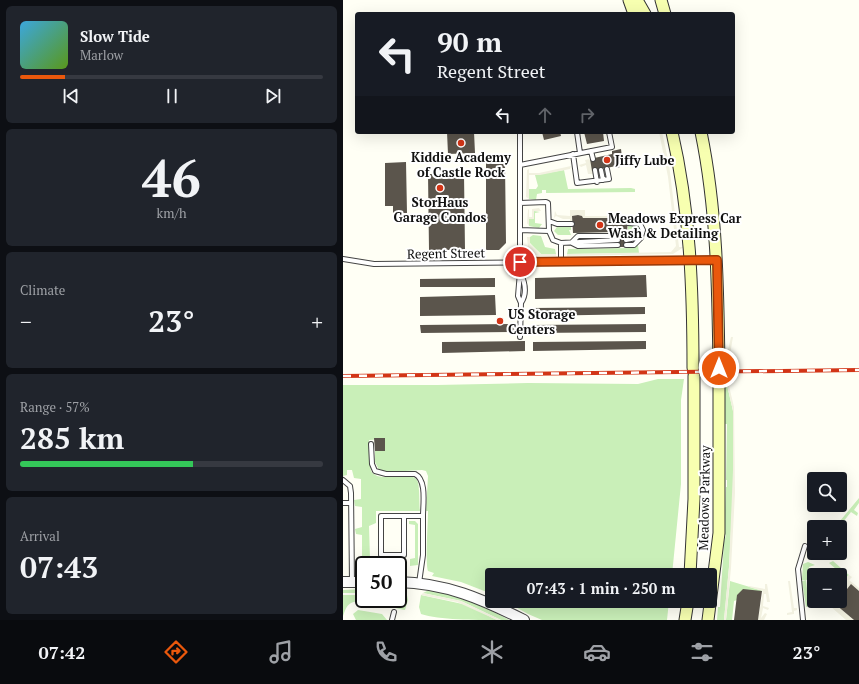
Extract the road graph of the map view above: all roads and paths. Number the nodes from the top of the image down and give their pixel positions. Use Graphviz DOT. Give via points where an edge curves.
graph roads {
  1 [pos="629,0"];
  2 [pos="637,0"];
  3 [pos="661,0"];
  4 [pos="633,12"];
  5 [pos="644,12"];
  6 [pos="664,12"];
  7 [pos="520,134"];
  8 [pos="577,134"];
  9 [pos="609,134"];
  10 [pos="672,134"];
  11 [pos="701,134"];
  12 [pos="604,149"];
  13 [pos="598,150"];
  14 [pos="591,151"];
  15 [pos="581,153"];
  16 [pos="573,154"];
  17 [pos="605,155"];
  18 [pos="599,156"];
  19 [pos="593,159"];
  20 [pos="520,165"];
  21 [pos="607,168"];
  22 [pos="595,170"];
  23 [pos="601,170"];
  24 [pos="603,180"];
  25 [pos="597,182"];
  26 [pos="520,203"];
  27 [pos="549,221"];
  28 [pos="628,223"];
  29 [pos="573,224"];
  30 [pos="520,230"];
  31 [pos="549,231"];
  32 [pos="626,240"];
  33 [pos="572,242"];
  34 [pos="561,243"];
  35 [pos="343,259"];
  36 [pos="691,260"];
  37 [pos="717,260"];
  38 [pos="520,262"];
  39 [pos="561,262"];
  40 [pos="520,337"];
  41 [pos="371,444"];
  42 [pos="343,480"];
  43 [pos="343,503"];
  44 [pos="351,503"];
  45 [pos="403,516"];
  46 [pos="423,516"];
  47 [pos="805,546"];
  48 [pos="690,568"];
  49 [pos="347,582"];
  50 [pos="407,582"];
  51 [pos="419,583"];
  52 [pos="687,608"];
  53 [pos="394,612"];
  54 [pos="392,620"];
  55 [pos="524,620"];
  56 [pos="685,620"];
  57 [pos="708,620"];
  58 [pos="803,620"];
  1 -- 4 [label="main road"];
  2 -- 5 [label="main road"];
  3 -- 6 [label="main road"];
  7 -- 20 [label="lane"];
  8 -- 15 [label="lane"];
  9 -- 12 [label="lane" via="612,147"];
  10 -- 36 [label="main road, Meadows Parkway" via="684,196"];
  11 -- 37 [label="main road, Meadows Parkway" via="711,187"];
  12 -- 13 [label="lane"];
  12 -- 17 [label="lane"];
  13 -- 14 [label="lane"];
  13 -- 18 [label="lane"];
  14 -- 15 [label="lane"];
  14 -- 19 [label="lane"];
  15 -- 16 [label="lane"];
  16 -- 20 [label="lane"];
  16 -- 25 [label="lane" via="577,183"];
  20 -- 26 [label="lane"];
  21 -- 24 [label="lane" via="609,179"];
  22 -- 25 [label="lane"];
  23 -- 24 [label="lane"];
  24 -- 25 [label="lane"];
  26 -- 27 [label="lane" via="546,202"];
  26 -- 30 [label="lane"];
  27 -- 29 [label="lane"];
  27 -- 31 [label="lane"];
  28 -- 32 [label="lane" via="642,225 643,230 641,237"];
  30 -- 31 [label="lane"];
  30 -- 38 [label="lane"];
  31 -- 34 [label="lane" via="553,240"];
  33 -- 33 [label="lane" via="578,246 618,241 577,236"];
  33 -- 34 [label="lane"];
  34 -- 39 [label="lane"];
  35 -- 38 [label="lane, Regent Street" via="374,264"];
  36 -- 37 [label="lane, Regent Street"];
  36 -- 39 [label="lane, Regent Street"];
  36 -- 48 [label="main road, Meadows Parkway" via="695,499"];
  37 -- 57 [label="main road, Meadows Parkway" via="719,526"];
  38 -- 39 [label="lane, Regent Street"];
  38 -- 40 [label="lane"];
  41 -- 46 [label="lane" via="375,471 382,474 419,476 422,482"];
  42 -- 44 [label="lane" via="350,486"];
  43 -- 44 [label="lane"];
  44 -- 49 [label="lane"];
  45 -- 45 [label="lane" via="381,516 381,555 404,555"];
  45 -- 46 [label="lane"];
  46 -- 51 [label="lane" via="423,555"];
  47 -- 58 [label="lane" via="798,569"];
  50 -- 51 [label="street"];
  51 -- 55 [label="street" via="468,594"];
  52 -- 56 [label="main road"];
  53 -- 54 [label="lane"];
}
